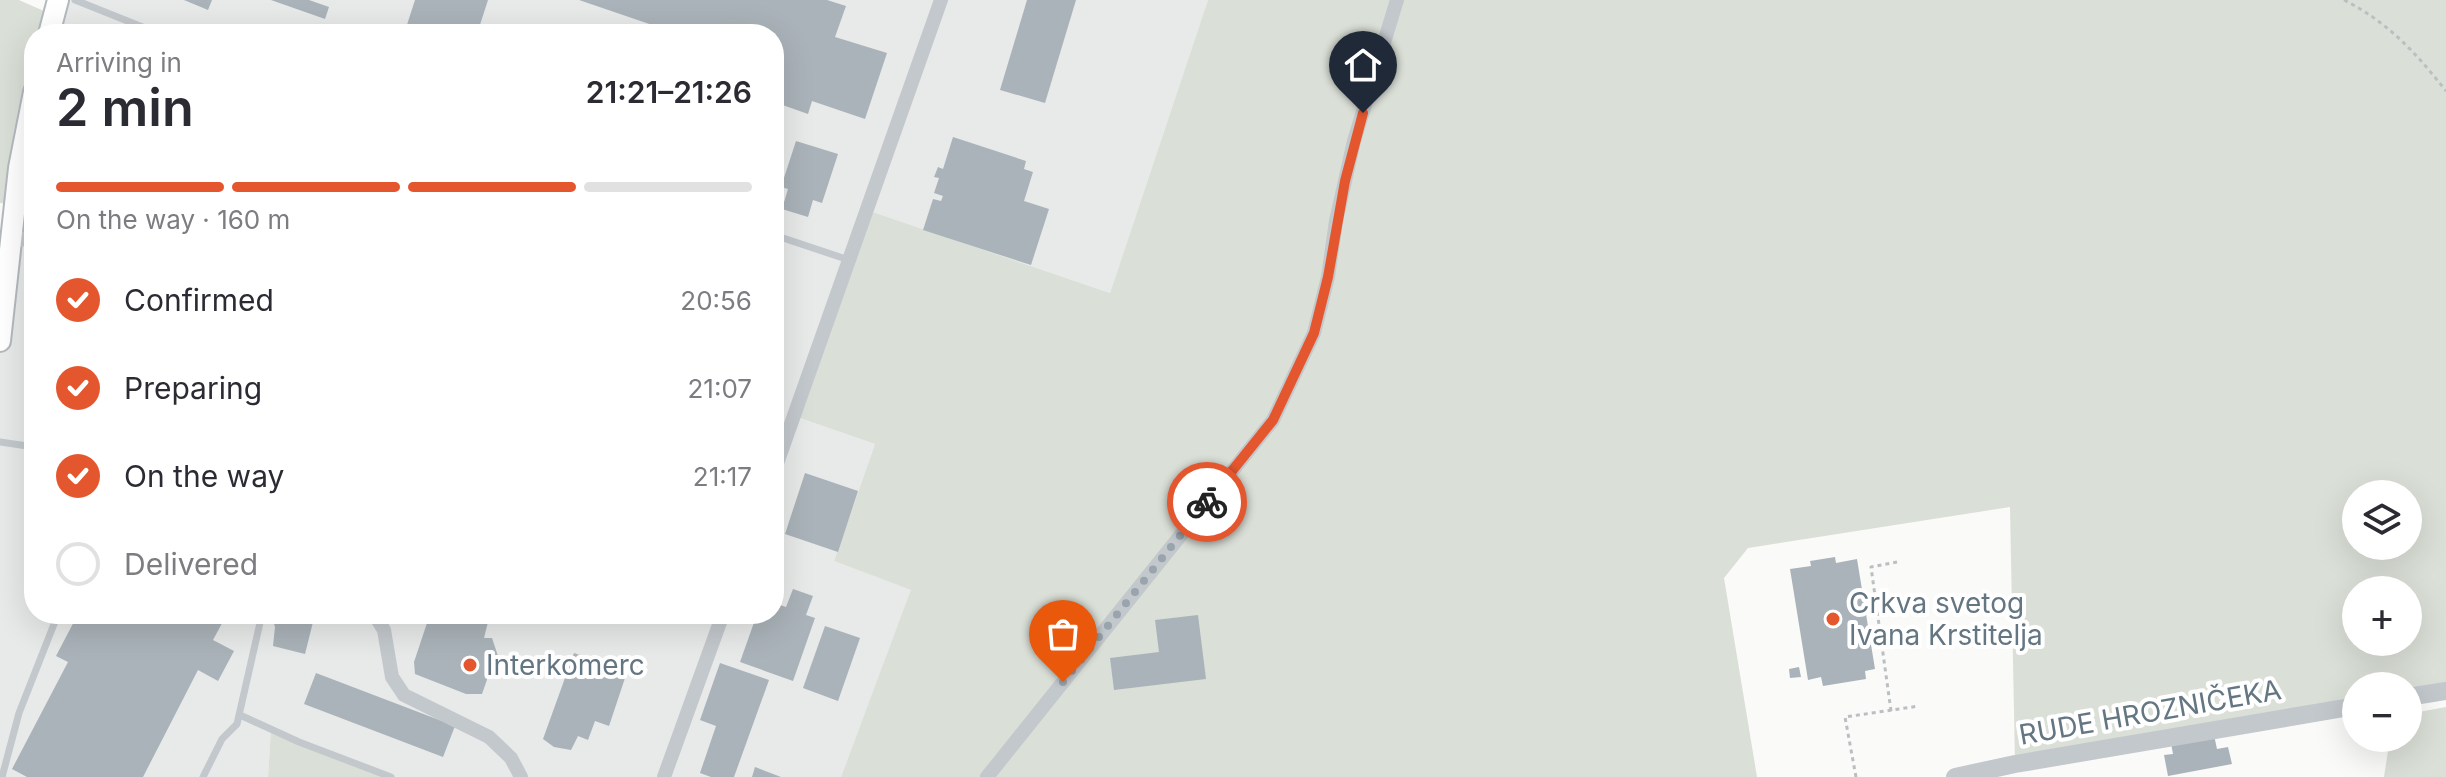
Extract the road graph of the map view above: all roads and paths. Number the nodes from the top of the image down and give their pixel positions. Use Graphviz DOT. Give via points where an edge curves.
graph roads {
  1 [pos="58,0"];
  2 [pos="75,0"];
  3 [pos="941,0"];
  4 [pos="1397,0"];
  5 [pos="2344,0"];
  6 [pos="52,24"];
  7 [pos="135,24"];
  8 [pos="2446,91"];
  9 [pos="24,143"];
  10 [pos="19,168"];
  11 [pos="24,177"];
  12 [pos="7,231"];
  13 [pos="784,238"];
  14 [pos="849,260"];
  15 [pos="0,341"];
  16 [pos="0,442"];
  17 [pos="784,444"];
  18 [pos="24,446"];
  19 [pos="1897,562"];
  20 [pos="54,624"];
  21 [pos="260,624"];
  22 [pos="380,624"];
  23 [pos="719,624"];
  24 [pos="2446,691"];
  25 [pos="2422,695"];
  26 [pos="1919,706"];
  27 [pos="2342,708"];
  28 [pos="1891,711"];
  29 [pos="240,715"];
  30 [pos="2,777"];
  31 [pos="203,777"];
  32 [pos="391,777"];
  33 [pos="521,777"];
  34 [pos="664,777"];
  35 [pos="987,777"];
  36 [pos="1856,777"];
  37 [pos="1955,777"];
  1 -- 6 [label="main road"];
  2 -- 7 [label="lane"];
  3 -- 14 [label="street"];
  4 -- 35 [label="street" via="1354,141 1314,333 1273,420"];
  5 -- 8 [label="path" via="2372,14 2414,50"];
  9 -- 10 [label="main road"];
  10 -- 11 [label="street"];
  10 -- 12 [label="main road"];
  12 -- 15 [label="main road"];
  13 -- 14 [label="lane"];
  14 -- 17 [label="street"];
  16 -- 18 [label="lane"];
  19 -- 28 [label="path" via="1871,567"];
  20 -- 30 [label="lane" via="19,713"];
  21 -- 29 [label="lane"];
  22 -- 33 [label="street" via="392,677 404,695 489,737 511,758"];
  23 -- 34 [label="street"];
  24 -- 25 [label="street"];
  26 -- 28 [label="path"];
  27 -- 37 [label="street, RUDE HROZNIČEKA"];
  28 -- 36 [label="path" via="1845,717"];
  29 -- 31 [label="lane"];
  29 -- 32 [label="lane"];
}
